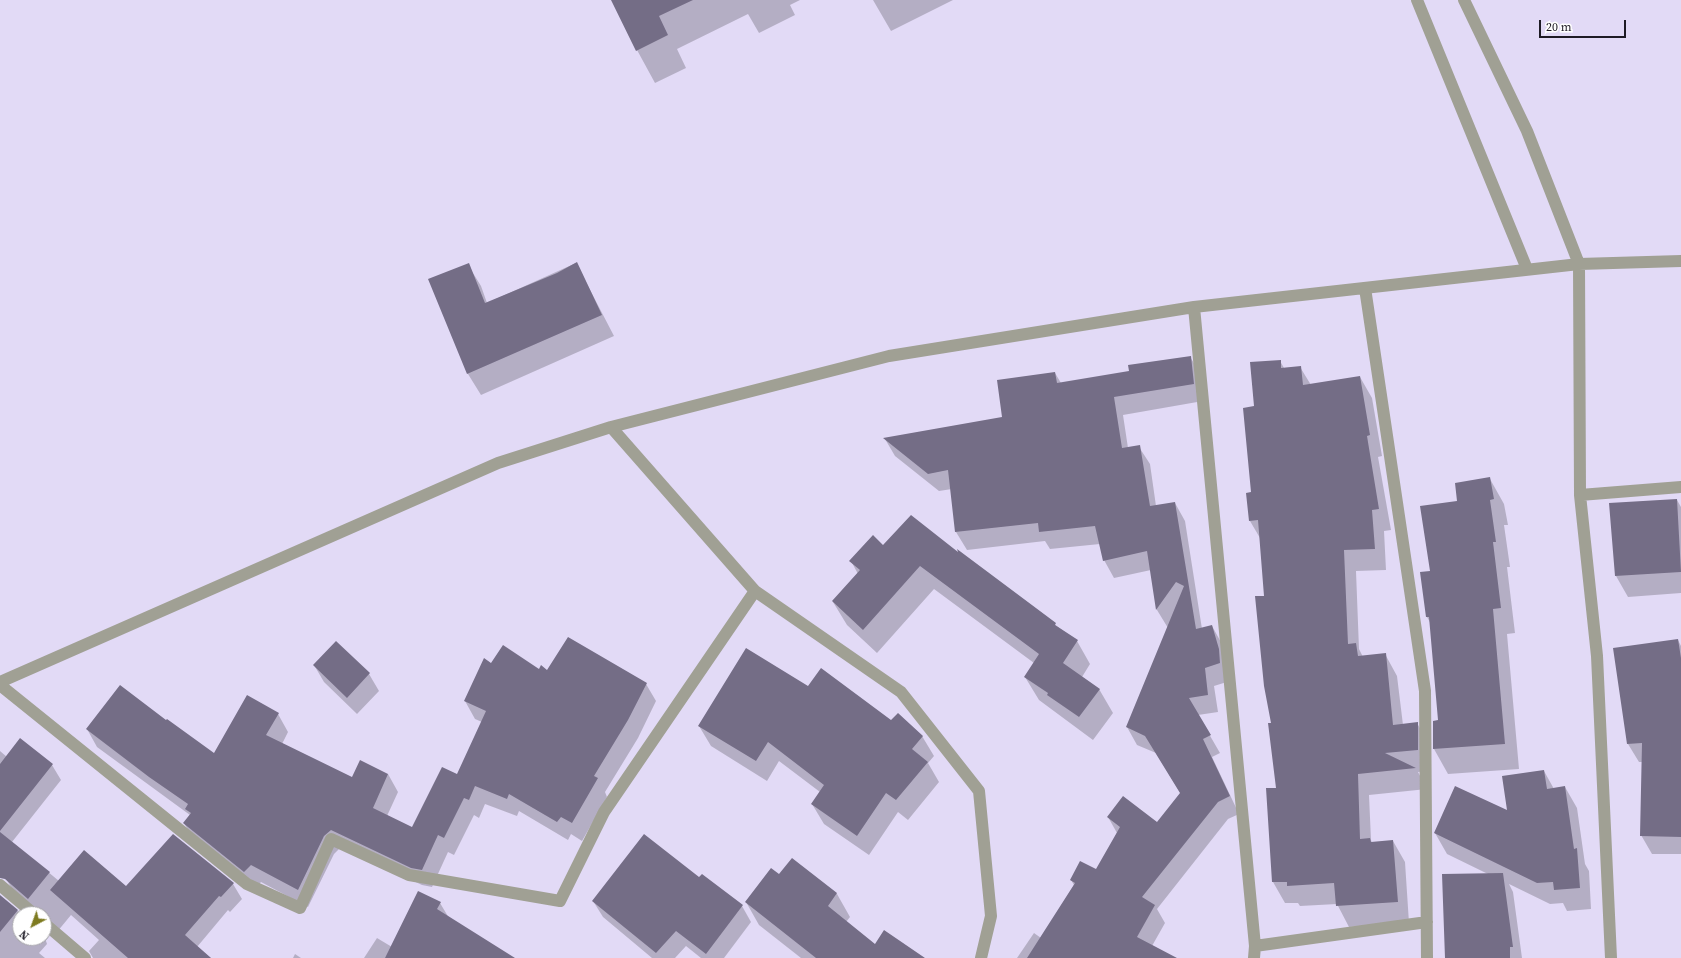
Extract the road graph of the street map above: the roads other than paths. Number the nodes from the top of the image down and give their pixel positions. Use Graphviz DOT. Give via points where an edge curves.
graph roads {
  1 [pos="1417,0"];
  2 [pos="1464,0"];
  3 [pos="1681,261"];
  4 [pos="1579,264"];
  5 [pos="1526,269"];
  6 [pos="1366,288"];
  7 [pos="1194,306"];
  8 [pos="611,427"];
  9 [pos="1681,487"];
  10 [pos="1580,495"];
  11 [pos="755,591"];
  12 [pos="0,684"];
  13 [pos="0,885"];
  14 [pos="25,906"];
  15 [pos="1427,922"];
  16 [pos="52,930"];
  17 [pos="1255,946"];
  18 [pos="86,958"];
  19 [pos="981,958"];
  20 [pos="1254,958"];
  21 [pos="1427,958"];
  22 [pos="1611,958"];
  1 -- 5 [label="street"];
  2 -- 4 [label="street" via="1527,131"];
  3 -- 4 [label="street"];
  4 -- 5 [label="street"];
  4 -- 10 [label="street"];
  5 -- 6 [label="street"];
  6 -- 7 [label="street"];
  6 -- 15 [label="street" via="1425,691"];
  7 -- 8 [label="street" via="889,356"];
  7 -- 17 [label="street"];
  8 -- 11 [label="street"];
  8 -- 12 [label="street" via="498,463"];
  9 -- 10 [label="street"];
  10 -- 22 [label="street" via="1597,656"];
  11 -- 12 [label="street" via="604,812 560,901 409,875 331,838 300,908 247,884"];
  11 -- 19 [label="street" via="901,692 979,791 991,916"];
  13 -- 14 [label="street"];
  15 -- 17 [label="street"];
  15 -- 21 [label="street"];
  16 -- 18 [label="street"];
  17 -- 20 [label="street"];
}
